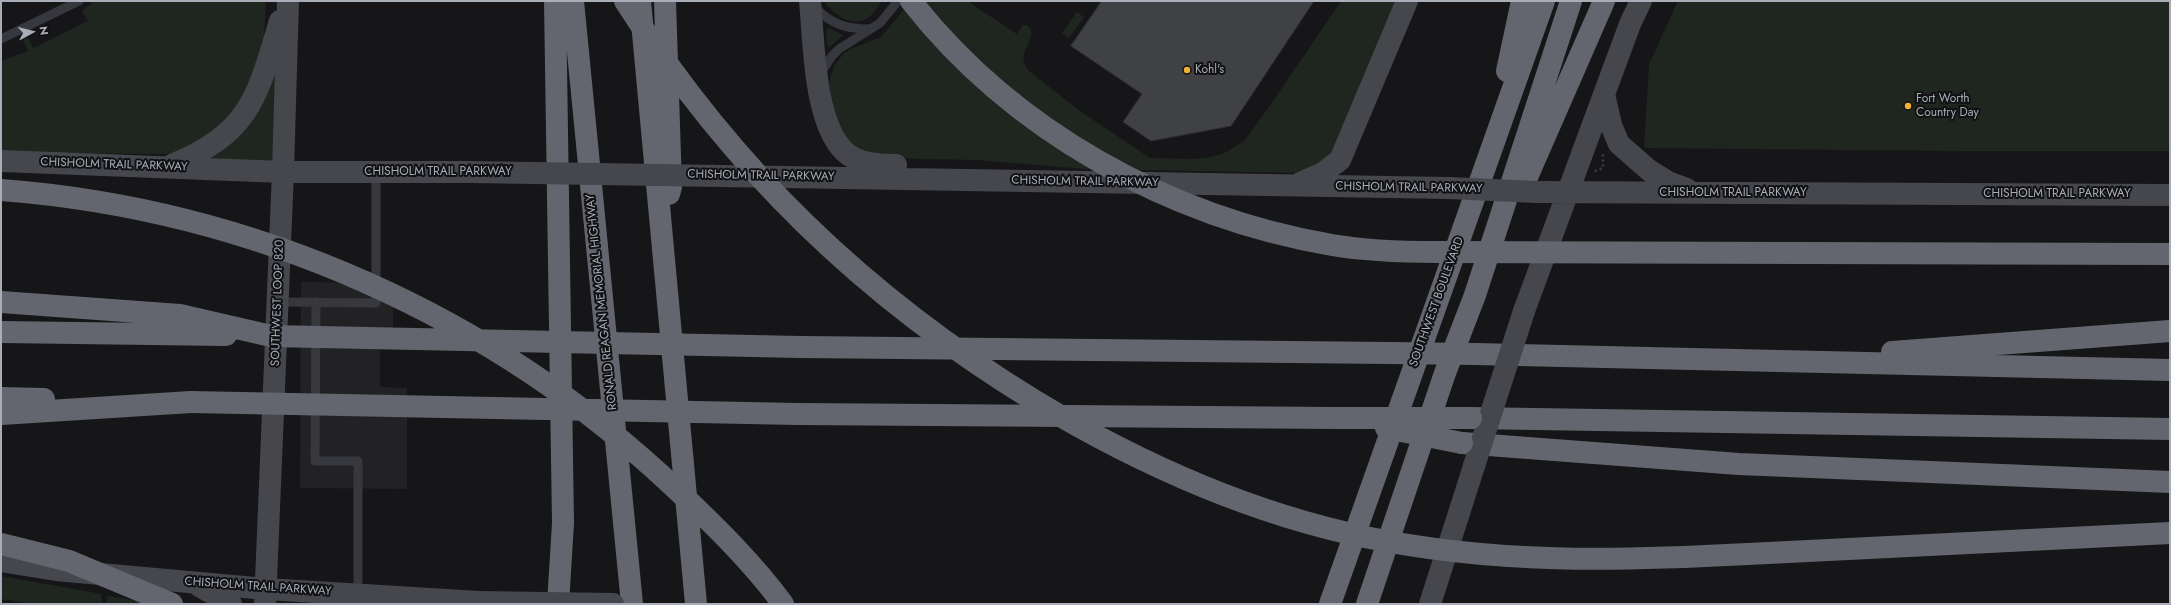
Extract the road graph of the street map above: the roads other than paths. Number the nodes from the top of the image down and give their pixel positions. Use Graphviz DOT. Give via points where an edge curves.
graph roads {
  1 [pos="79,1"];
  2 [pos="287,1"];
  3 [pos="555,1"];
  4 [pos="573,1"];
  5 [pos="626,1"];
  6 [pos="640,1"];
  7 [pos="664,1"];
  8 [pos="810,1"];
  9 [pos="898,1"];
  10 [pos="911,1"];
  11 [pos="1407,1"];
  12 [pos="1522,1"];
  13 [pos="1544,1"];
  14 [pos="1571,1"];
  15 [pos="1604,1"];
  16 [pos="1642,1"];
  17 [pos="871,29"];
  18 [pos="1,39"];
  19 [pos="818,78"];
  20 [pos="1604,94"];
  21 [pos="1487,160"];
  22 [pos="1,161"];
  23 [pos="167,167"];
  24 [pos="283,172"];
  25 [pos="376,172"];
  26 [pos="948,179"];
  27 [pos="1294,185"];
  28 [pos="1,190"];
  29 [pos="1568,193"];
  30 [pos="1698,193"];
  31 [pos="2170,195"];
  32 [pos="660,226"];
  33 [pos="2170,254"];
  34 [pos="1475,295"];
  35 [pos="1,302"];
  36 [pos="278,302"];
  37 [pos="316,302"];
  38 [pos="2170,331"];
  39 [pos="1,332"];
  40 [pos="271,336"];
  41 [pos="1764,362"];
  42 [pos="2170,370"];
  43 [pos="1,398"];
  44 [pos="191,402"];
  45 [pos="1,414"];
  46 [pos="1336,418"];
  47 [pos="2170,429"];
  48 [pos="2170,482"];
  49 [pos="563,523"];
  50 [pos="2170,533"];
  51 [pos="1,544"];
  52 [pos="1,561"];
  53 [pos="191,582"];
  54 [pos="358,594"];
  55 [pos="265,596"];
  56 [pos="172,604"];
  57 [pos="231,604"];
  58 [pos="546,604"];
  59 [pos="558,604"];
  60 [pos="613,604"];
  61 [pos="632,604"];
  62 [pos="696,604"];
  63 [pos="782,604"];
  64 [pos="1330,604"];
  65 [pos="1367,604"];
  66 [pos="1430,604"];
  1 -- 18 [label="lane"];
  2 -- 23 [label="main road" via="253,102 221,139 199,154"];
  2 -- 24 [label="main road, SOUTHWEST LOOP 820"];
  3 -- 49 [label="highway"];
  4 -- 61 [label="highway, RONALD REAGAN MEMORIAL HIGHWAY"];
  5 -- 50 [label="highway, bridge" via="676,77 723,136 783,203 857,274 932,334 972,362 1080,428 1187,482 1267,511 1323,527 1405,544 1504,556 1585,560 1663,559"];
  6 -- 32 [label="highway"];
  7 -- 32 [label="highway" via="671,187"];
  8 -- 17 [label="lane" via="838,25"];
  8 -- 19 [label="main road"];
  9 -- 17 [label="lane" via="880,23"];
  10 -- 33 [label="highway, bridge" via="943,40 993,88 1045,128 1097,160 1162,193 1226,218 1331,245 1386,251 1437,252"];
  11 -- 27 [label="main road" via="1340,160 1323,173"];
  12 -- 21 [label="highway"];
  13 -- 21 [label="highway, SOUTHWEST BOULEVARD"];
  14 -- 34 [label="highway"];
  15 -- 34 [label="highway"];
  16 -- 20 [label="main road" via="1630,24"];
  17 -- 19 [label="lane" via="839,49"];
  19 -- 26 [label="main road" via="826,120 832,137 844,152 859,160 878,165 916,166"];
  20 -- 29 [label="main road"];
  20 -- 30 [label="main road" via="1611,125 1619,144 1662,179"];
  21 -- 64 [label="highway, SOUTHWEST BOULEVARD"];
  22 -- 23 [label="main road, CHISHOLM TRAIL PARKWAY"];
  23 -- 24 [label="main road, CHISHOLM TRAIL PARKWAY"];
  24 -- 25 [label="main road, CHISHOLM TRAIL PARKWAY"];
  24 -- 36 [label="main road, SOUTHWEST LOOP 820"];
  25 -- 26 [label="main road, CHISHOLM TRAIL PARKWAY, bridge"];
  25 -- 37 [label="lane" via="376,303"];
  26 -- 27 [label="main road, CHISHOLM TRAIL PARKWAY"];
  27 -- 29 [label="main road, CHISHOLM TRAIL PARKWAY, bridge"];
  28 -- 63 [label="highway, bridge" via="130,206 238,234 339,270 428,311 530,371 609,429 701,513"];
  29 -- 30 [label="main road, CHISHOLM TRAIL PARKWAY"];
  29 -- 66 [label="main road, bridge" via="1524,311"];
  30 -- 31 [label="main road, CHISHOLM TRAIL PARKWAY"];
  32 -- 62 [label="highway"];
  34 -- 65 [label="highway" via="1445,373"];
  35 -- 40 [label="highway" via="180,316"];
  36 -- 37 [label="lane"];
  36 -- 55 [label="main road, SOUTHWEST LOOP 820"];
  37 -- 54 [label="lane" via="315,461 358,461"];
  38 -- 41 [label="highway"];
  39 -- 40 [label="highway"];
  40 -- 41 [label="highway, bridge" via="801,347 1475,354"];
  41 -- 42 [label="highway"];
  43 -- 44 [label="highway"];
  44 -- 45 [label="highway"];
  44 -- 46 [label="highway, bridge" via="798,414"];
  46 -- 47 [label="highway, bridge"];
  46 -- 48 [label="highway, bridge" via="1462,443 1739,464"];
  49 -- 58 [label="highway"];
  49 -- 59 [label="highway"];
  51 -- 56 [label="highway, bridge" via="69,561"];
  52 -- 53 [label="main road, CHISHOLM TRAIL PARKWAY" via="56,570"];
  53 -- 55 [label="main road, CHISHOLM TRAIL PARKWAY"];
  53 -- 57 [label="main road"];
  54 -- 55 [label="main road, CHISHOLM TRAIL PARKWAY"];
  54 -- 60 [label="main road, CHISHOLM TRAIL PARKWAY, bridge" via="479,602"];
}
